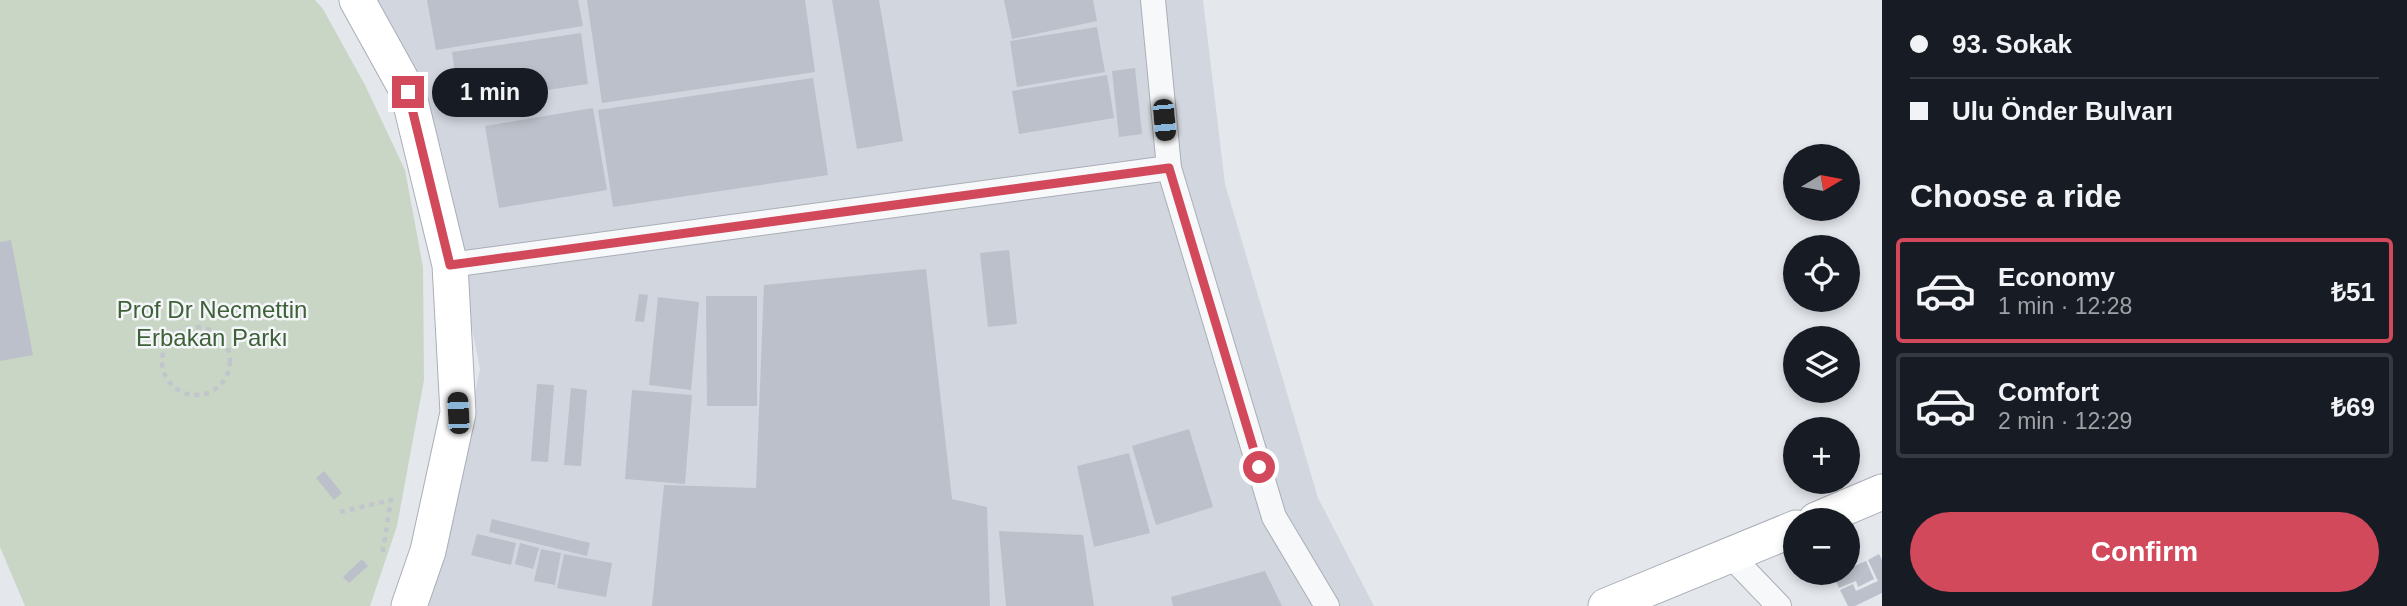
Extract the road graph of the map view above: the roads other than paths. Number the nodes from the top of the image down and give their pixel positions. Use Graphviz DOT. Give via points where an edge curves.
graph roads {
  1 [pos="357,0"];
  2 [pos="1153,0"];
  3 [pos="1169,168"];
  4 [pos="450,265"];
  5 [pos="1882,492"];
  6 [pos="1844,508"];
  7 [pos="1783,533"];
  8 [pos="1730,555"];
  9 [pos="409,606"];
  10 [pos="1326,606"];
  11 [pos="1606,606"];
  12 [pos="1779,606"];
  1 -- 4 [label="street" via="408,92"];
  2 -- 3 [label="street"];
  3 -- 4 [label="street"];
  3 -- 10 [label="street" via="1273,517"];
  4 -- 9 [label="street" via="458,413 428,551"];
  5 -- 6 [label="street"];
  7 -- 8 [label="street"];
  8 -- 11 [label="street"];
  8 -- 12 [label="street"];
}
